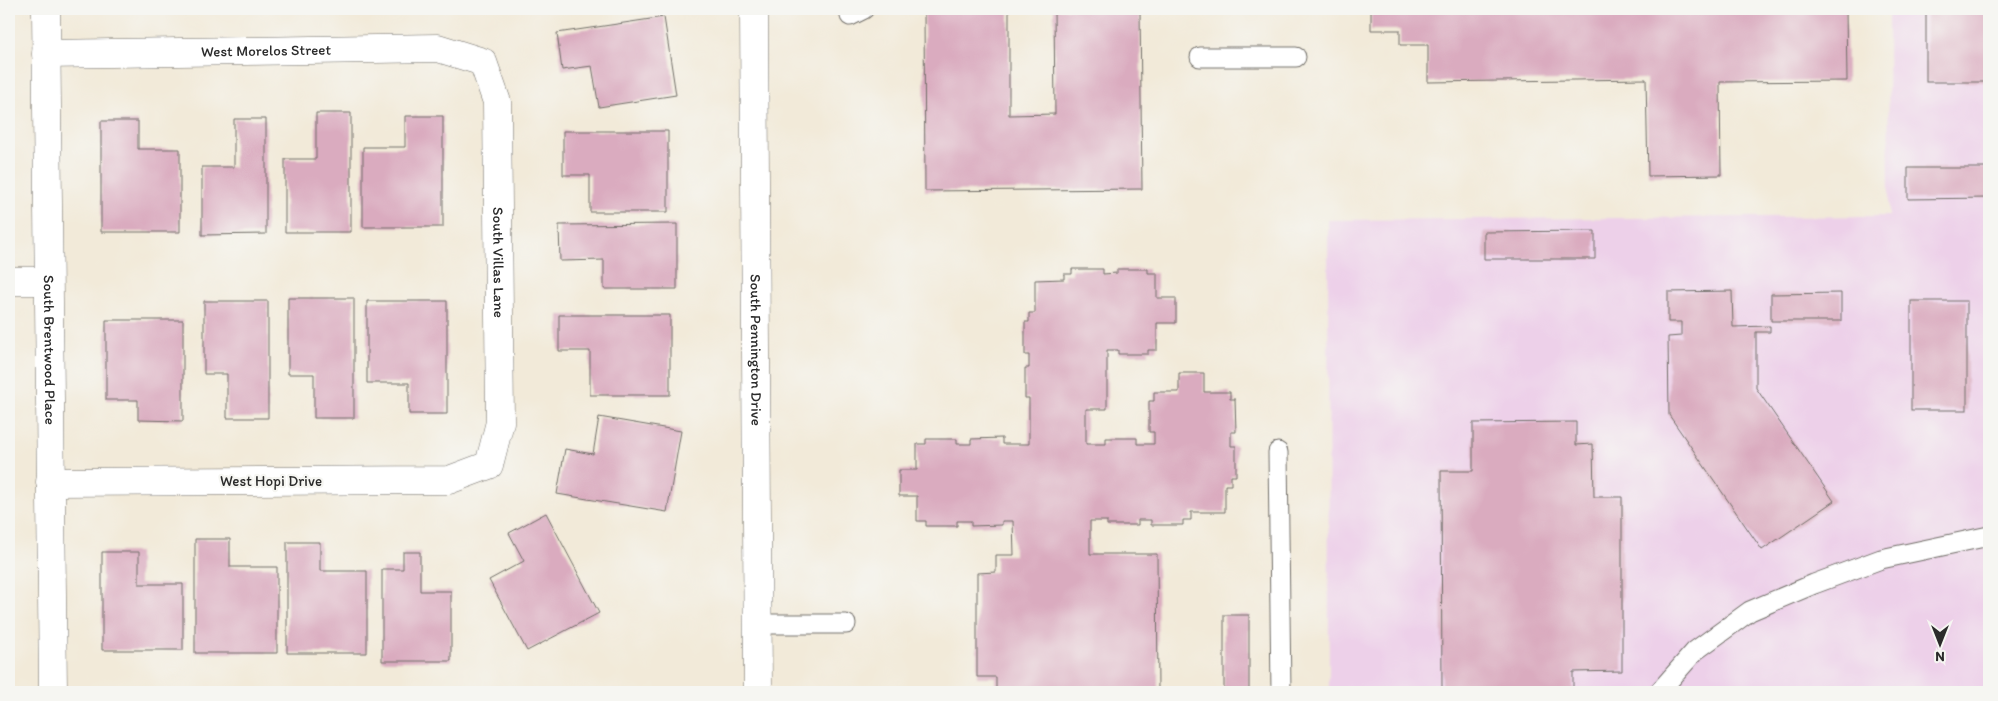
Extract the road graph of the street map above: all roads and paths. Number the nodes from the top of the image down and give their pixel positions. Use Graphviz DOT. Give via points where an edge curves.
graph roads {
  1 [pos="46,9"];
  2 [pos="754,9"];
  3 [pos="46,54"];
  4 [pos="1200,57"];
  5 [pos="1296,57"];
  6 [pos="483,62"];
  7 [pos="9,281"];
  8 [pos="48,281"];
  9 [pos="1278,452"];
  10 [pos="489,465"];
  11 [pos="50,482"];
  12 [pos="1989,536"];
  13 [pos="758,624"];
  14 [pos="846,624"];
  15 [pos="53,692"];
  16 [pos="758,692"];
  17 [pos="1281,692"];
  18 [pos="1659,692"];
  1 -- 3 [label="street, South Brentwood Place"];
  2 -- 13 [label="street, South Pennington Drive"];
  3 -- 6 [label="street, West Morelos Street" via="438,48"];
  3 -- 8 [label="street, South Brentwood Place"];
  4 -- 5 [label="lane"];
  6 -- 10 [label="street, South Villas Lane" via="497,102 500,422"];
  7 -- 8 [label="street"];
  8 -- 11 [label="street, South Brentwood Place"];
  9 -- 17 [label="lane"];
  10 -- 11 [label="street, West Hopi Drive" via="448,480"];
  11 -- 15 [label="street, South Brentwood Place"];
  12 -- 18 [label="lane" via="1881,559 1750,611 1695,651"];
  13 -- 14 [label="lane"];
  13 -- 16 [label="street, South Pennington Drive"];
}
